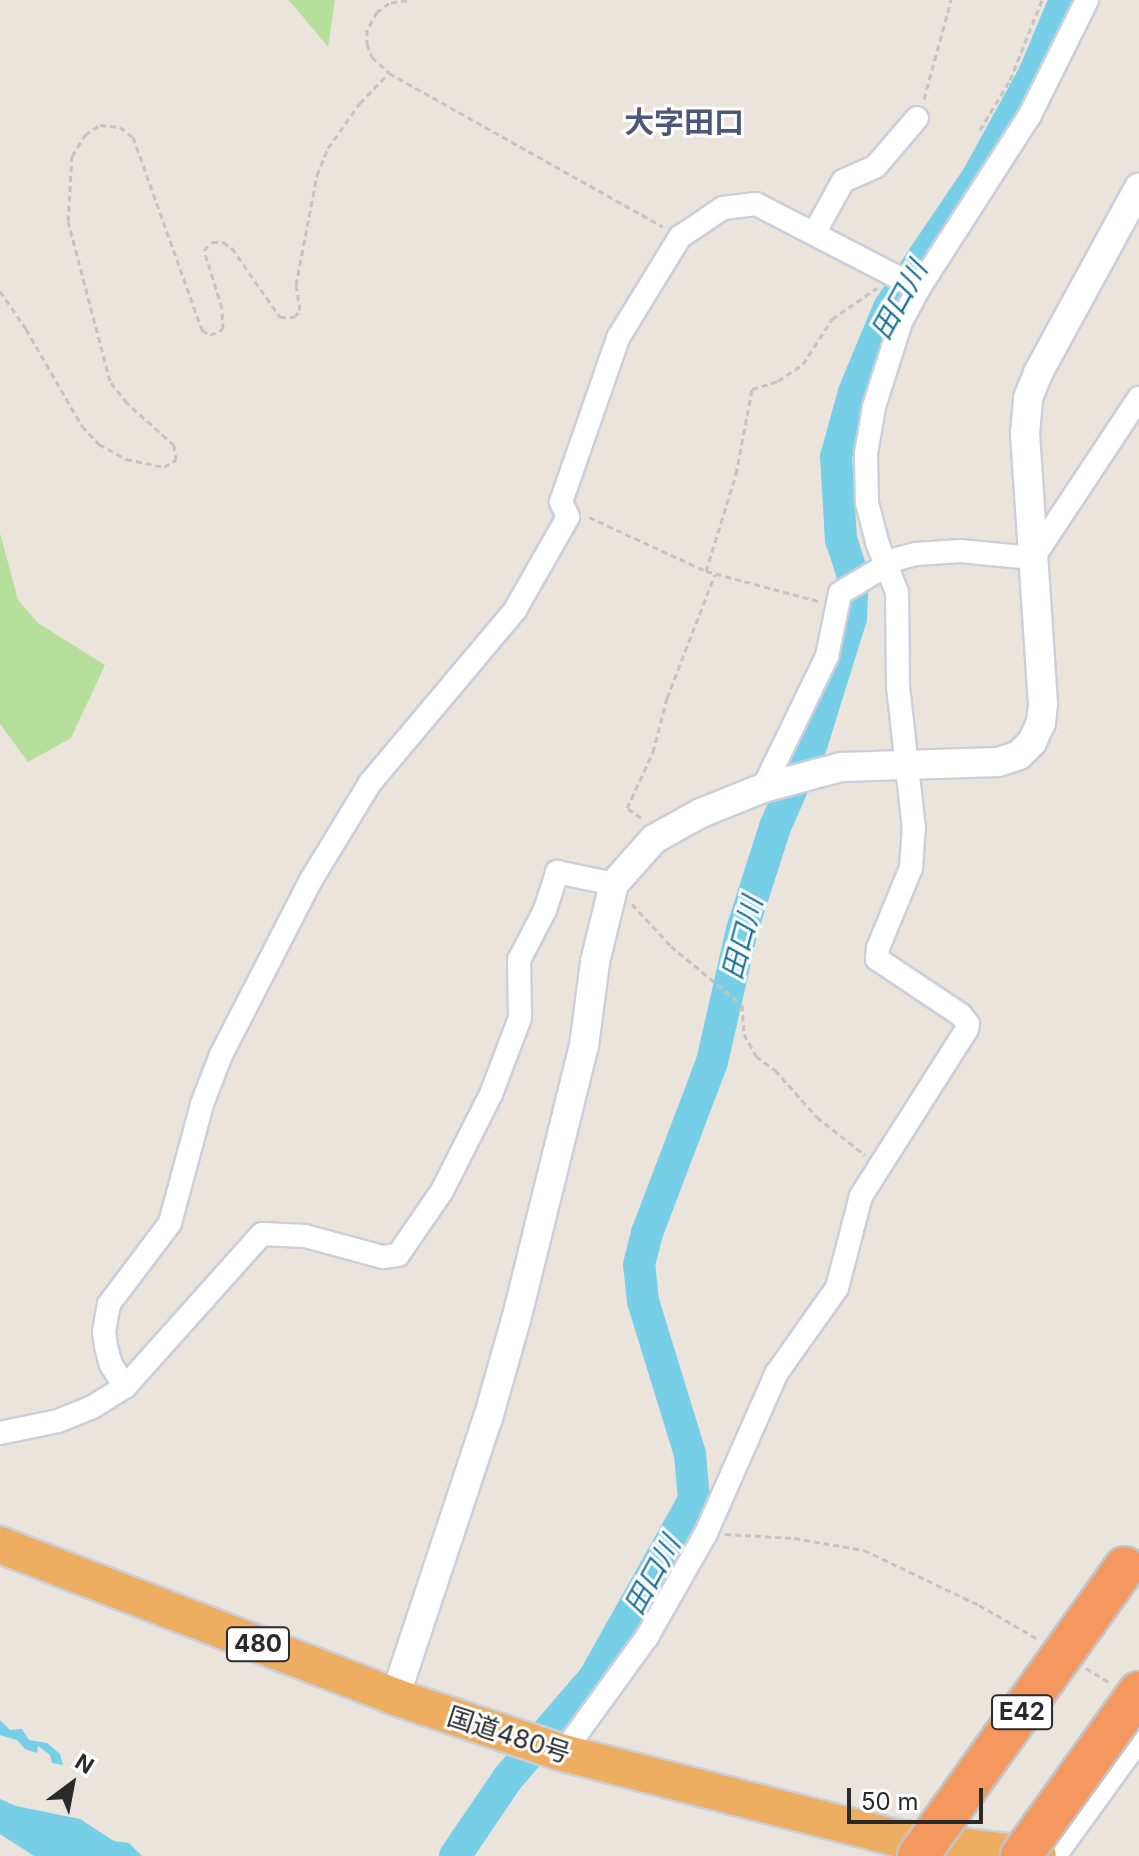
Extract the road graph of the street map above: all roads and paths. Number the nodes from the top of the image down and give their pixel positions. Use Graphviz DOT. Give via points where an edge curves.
graph roads {
  1 [pos="407,0"];
  2 [pos="951,0"];
  3 [pos="1042,0"];
  4 [pos="1087,0"];
  5 [pos="389,73"];
  6 [pos="917,118"];
  7 [pos="980,130"];
  8 [pos="1139,188"];
  9 [pos="815,232"];
  10 [pos="680,237"];
  11 [pos="888,272"];
  12 [pos="919,288"];
  13 [pos="0,291"];
  14 [pos="1139,398"];
  15 [pos="561,502"];
  16 [pos="1033,558"];
  17 [pos="706,571"];
  18 [pos="880,571"];
  19 [pos="715,574"];
  20 [pos="840,597"];
  21 [pos="908,764"];
  22 [pos="773,785"];
  23 [pos="660,835"];
  24 [pos="614,887"];
  25 [pos="879,1167"];
  26 [pos="125,1387"];
  27 [pos="0,1433"];
  28 [pos="706,1533"];
  29 [pos="0,1545"];
  30 [pos="1125,1567"];
  31 [pos="1045,1644"];
  32 [pos="1085,1668"];
  33 [pos="1126,1688"];
  34 [pos="395,1697"];
  35 [pos="1139,1740"];
  36 [pos="559,1752"];
  37 [pos="918,1856"];
  38 [pos="1021,1856"];
  39 [pos="1038,1856"];
  40 [pos="1055,1856"];
  1 -- 5 [label="path" via="377,12 367,30 372,57"];
  2 -- 6 [label="path"];
  3 -- 7 [label="path" via="1010,80"];
  4 -- 12 [label="street" via="1030,115"];
  5 -- 10 [label="path"];
  5 -- 13 [label="path" via="328,148 317,175 296,285 300,310 294,317 280,317 232,248 212,242 204,250 223,329 210,335 202,330 133,137 120,127 100,125 85,135 72,156 68,221 101,351 110,381 127,403 174,445 176,460 164,467 126,459 99,444 82,426"];
  6 -- 9 [label="street" via="876,166 843,181"];
  8 -- 16 [label="street" via="1028,398 1025,434"];
  9 -- 10 [label="street" via="756,204 723,208"];
  9 -- 11 [label="street"];
  10 -- 15 [label="street" via="618,338"];
  11 -- 12 [label="street"];
  11 -- 17 [label="path" via="881,285 832,319 803,364 778,381 752,389 733,483"];
  12 -- 18 [label="street" via="891,347 866,454 867,503"];
  14 -- 16 [label="street"];
  15 -- 17 [label="path"];
  15 -- 26 [label="street" via="568,517 515,610 370,783 264,966 202,1104 170,1223 109,1304 106,1346"];
  16 -- 18 [label="street" via="931,552 897,559"];
  16 -- 21 [label="street" via="1043,704 1038,733 1010,760"];
  17 -- 19 [label="path"];
  18 -- 20 [label="street"];
  18 -- 21 [label="street" via="897,592 898,686"];
  19 -- 20 [label="path" via="771,591"];
  19 -- 23 [label="path" via="667,698 653,752 627,808"];
  20 -- 22 [label="street" via="831,643"];
  21 -- 22 [label="street" via="831,769"];
  21 -- 25 [label="street" via="914,829 911,868 877,959 968,1024"];
  22 -- 23 [label="street"];
  23 -- 24 [label="street"];
  24 -- 25 [label="path" via="671,946 742,1005 744,1034 756,1056 817,1117"];
  24 -- 26 [label="street" via="557,872 545,910 519,960 520,1018 491,1094 442,1191 398,1255 383,1257 305,1236 262,1234"];
  24 -- 34 [label="street" via="595,962 584,1046 513,1334"];
  25 -- 28 [label="street" via="861,1196 837,1288 776,1374"];
  26 -- 27 [label="street" via="58,1421"];
  28 -- 31 [label="path" via="794,1538 864,1550 979,1605"];
  28 -- 36 [label="street" via="647,1637"];
  29 -- 34 [label="highway, 国道480号 / 480"];
  30 -- 37 [label="highway, E42, bridge"];
  32 -- 33 [label="path"];
  33 -- 38 [label="highway, bridge"];
  34 -- 36 [label="highway, 国道480号 / 480"];
  35 -- 40 [label="street"];
  36 -- 39 [label="highway, 国道480号 / 480" via="896,1838"];
}
